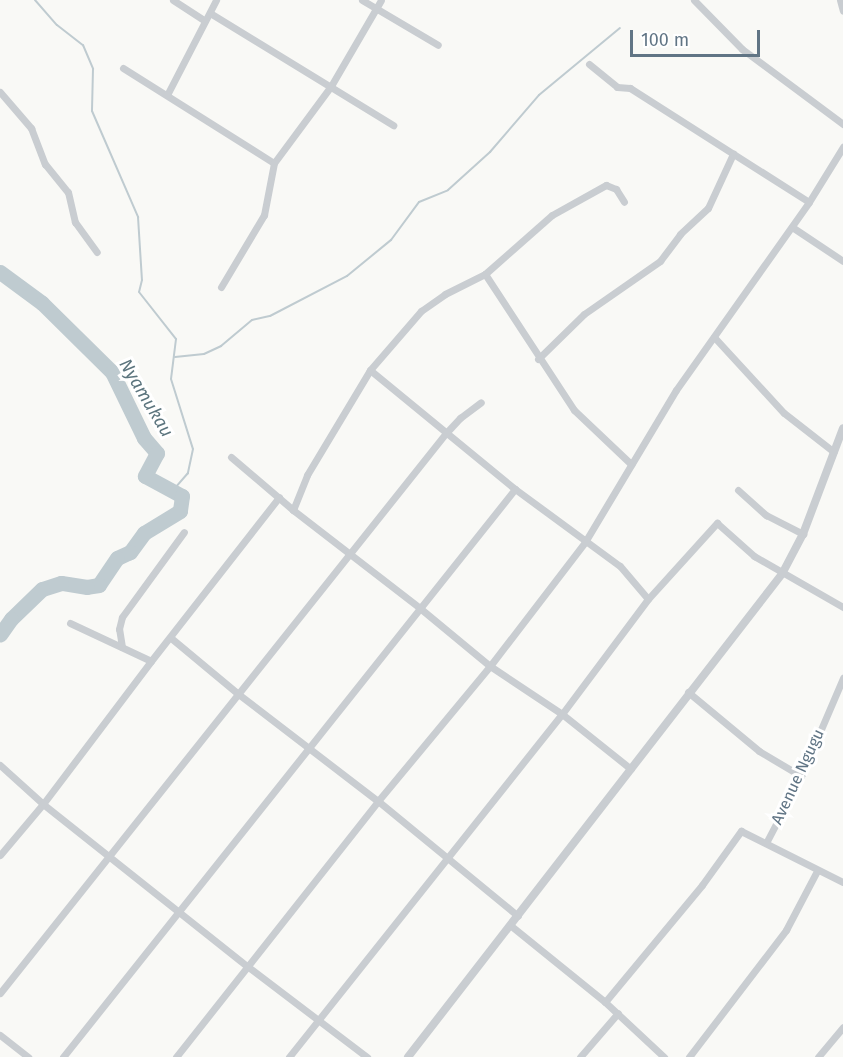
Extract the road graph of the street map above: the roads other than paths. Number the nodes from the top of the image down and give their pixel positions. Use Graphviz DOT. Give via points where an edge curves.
graph roads {
  1 [pos="173,0"];
  2 [pos="216,0"];
  3 [pos="362,0"];
  4 [pos="381,0"];
  5 [pos="694,0"];
  6 [pos="840,0"];
  7 [pos="377,8"];
  8 [pos="843,11"];
  9 [pos="210,13"];
  10 [pos="205,21"];
  11 [pos="438,45"];
  12 [pos="589,64"];
  13 [pos="123,68"];
  14 [pos="331,86"];
  15 [pos="0,92"];
  16 [pos="167,96"];
  17 [pos="843,124"];
  18 [pos="393,125"];
  19 [pos="843,147"];
  20 [pos="734,154"];
  21 [pos="274,163"];
  22 [pos="624,201"];
  23 [pos="809,202"];
  24 [pos="792,227"];
  25 [pos="97,252"];
  26 [pos="843,261"];
  27 [pos="485,274"];
  28 [pos="221,287"];
  29 [pos="714,337"];
  30 [pos="538,359"];
  31 [pos="370,370"];
  32 [pos="481,402"];
  33 [pos="843,428"];
  34 [pos="446,433"];
  35 [pos="837,451"];
  36 [pos="231,457"];
  37 [pos="631,464"];
  38 [pos="515,489"];
  39 [pos="738,490"];
  40 [pos="279,497"];
  41 [pos="293,510"];
  42 [pos="184,532"];
  43 [pos="803,534"];
  44 [pos="585,542"];
  45 [pos="350,554"];
  46 [pos="782,574"];
  47 [pos="648,599"];
  48 [pos="843,607"];
  49 [pos="422,609"];
  50 [pos="70,622"];
  51 [pos="171,638"];
  52 [pos="122,647"];
  53 [pos="151,661"];
  54 [pos="490,666"];
  55 [pos="843,678"];
  56 [pos="688,692"];
  57 [pos="237,693"];
  58 [pos="562,714"];
  59 [pos="309,749"];
  60 [pos="0,765"];
  61 [pos="631,769"];
  62 [pos="801,776"];
  63 [pos="378,801"];
  64 [pos="43,804"];
  65 [pos="766,843"];
  66 [pos="0,855"];
  67 [pos="110,856"];
  68 [pos="447,859"];
  69 [pos="817,871"];
  70 [pos="843,882"];
  71 [pos="178,910"];
  72 [pos="518,916"];
  73 [pos="510,925"];
  74 [pos="247,966"];
  75 [pos="0,993"];
  76 [pos="604,1002"];
  77 [pos="618,1013"];
  78 [pos="316,1019"];
  79 [pos="843,1027"];
  80 [pos="0,1035"];
  81 [pos="28,1057"];
  82 [pos="63,1057"];
  83 [pos="176,1057"];
  84 [pos="289,1057"];
  85 [pos="366,1057"];
  86 [pos="408,1057"];
  87 [pos="580,1057"];
  88 [pos="664,1057"];
  89 [pos="689,1057"];
  90 [pos="818,1057"];
  1 -- 10 [label="street"];
  2 -- 9 [label="street"];
  3 -- 7 [label="street"];
  4 -- 7 [label="street"];
  5 -- 17 [label="street" via="742,49"];
  6 -- 8 [label="street"];
  7 -- 11 [label="street"];
  7 -- 14 [label="street"];
  9 -- 10 [label="street"];
  9 -- 14 [label="street"];
  10 -- 16 [label="street"];
  12 -- 20 [label="street" via="617,87 630,88"];
  13 -- 16 [label="street"];
  14 -- 18 [label="street"];
  14 -- 21 [label="street"];
  15 -- 25 [label="street" via="31,128 45,164 68,192 75,222"];
  16 -- 21 [label="street"];
  19 -- 23 [label="street"];
  20 -- 23 [label="street"];
  20 -- 30 [label="street" via="708,208 660,261 584,314"];
  21 -- 28 [label="street" via="264,215"];
  22 -- 27 [label="street" via="616,189 606,185 552,215"];
  23 -- 24 [label="street"];
  24 -- 26 [label="street"];
  24 -- 29 [label="street"];
  27 -- 30 [label="street"];
  27 -- 31 [label="street" via="421,310"];
  29 -- 35 [label="street" via="784,413"];
  29 -- 37 [label="street"];
  30 -- 37 [label="street" via="574,410"];
  31 -- 34 [label="street"];
  31 -- 41 [label="street" via="307,475"];
  32 -- 34 [label="street"];
  33 -- 35 [label="street"];
  34 -- 38 [label="street"];
  34 -- 45 [label="street"];
  35 -- 43 [label="street"];
  36 -- 40 [label="street"];
  37 -- 44 [label="street"];
  38 -- 44 [label="street"];
  38 -- 49 [label="street"];
  39 -- 43 [label="street" via="766,515"];
  40 -- 41 [label="street"];
  40 -- 51 [label="street"];
  41 -- 45 [label="street"];
  42 -- 52 [label="street" via="122,617"];
  43 -- 46 [label="street"];
  44 -- 47 [label="street" via="620,566"];
  44 -- 54 [label="street"];
  45 -- 49 [label="street"];
  45 -- 57 [label="street"];
  46 -- 47 [label="street" via="754,556 717,523"];
  46 -- 48 [label="street"];
  46 -- 56 [label="street"];
  47 -- 58 [label="street"];
  49 -- 54 [label="street"];
  49 -- 59 [label="street"];
  50 -- 52 [label="street"];
  51 -- 53 [label="street"];
  51 -- 57 [label="street"];
  52 -- 53 [label="street"];
  53 -- 64 [label="street"];
  54 -- 58 [label="street"];
  54 -- 63 [label="street"];
  55 -- 62 [label="street, Avenue Ngugu"];
  56 -- 61 [label="street"];
  56 -- 62 [label="street" via="759,751"];
  57 -- 59 [label="street"];
  57 -- 67 [label="street"];
  58 -- 61 [label="street"];
  58 -- 68 [label="street"];
  59 -- 63 [label="street"];
  59 -- 71 [label="street"];
  60 -- 64 [label="street"];
  61 -- 72 [label="street"];
  62 -- 65 [label="street, Avenue Ngugu"];
  63 -- 68 [label="street"];
  63 -- 74 [label="street"];
  64 -- 66 [label="street"];
  64 -- 67 [label="street"];
  65 -- 69 [label="street, Avenue Ngugu"];
  65 -- 76 [label="street, Avenue Ngugu" via="741,831 702,885"];
  67 -- 71 [label="street"];
  67 -- 75 [label="street"];
  68 -- 72 [label="street"];
  68 -- 78 [label="street"];
  69 -- 70 [label="street, Avenue Ngugu"];
  69 -- 89 [label="street" via="786,930"];
  71 -- 74 [label="street"];
  71 -- 82 [label="street"];
  72 -- 73 [label="street"];
  73 -- 76 [label="street"];
  73 -- 86 [label="street"];
  74 -- 78 [label="street"];
  74 -- 83 [label="street"];
  76 -- 77 [label="street"];
  77 -- 87 [label="street"];
  77 -- 88 [label="street"];
  78 -- 84 [label="street"];
  78 -- 85 [label="street"];
  79 -- 90 [label="street"];
  80 -- 81 [label="street"];
}
